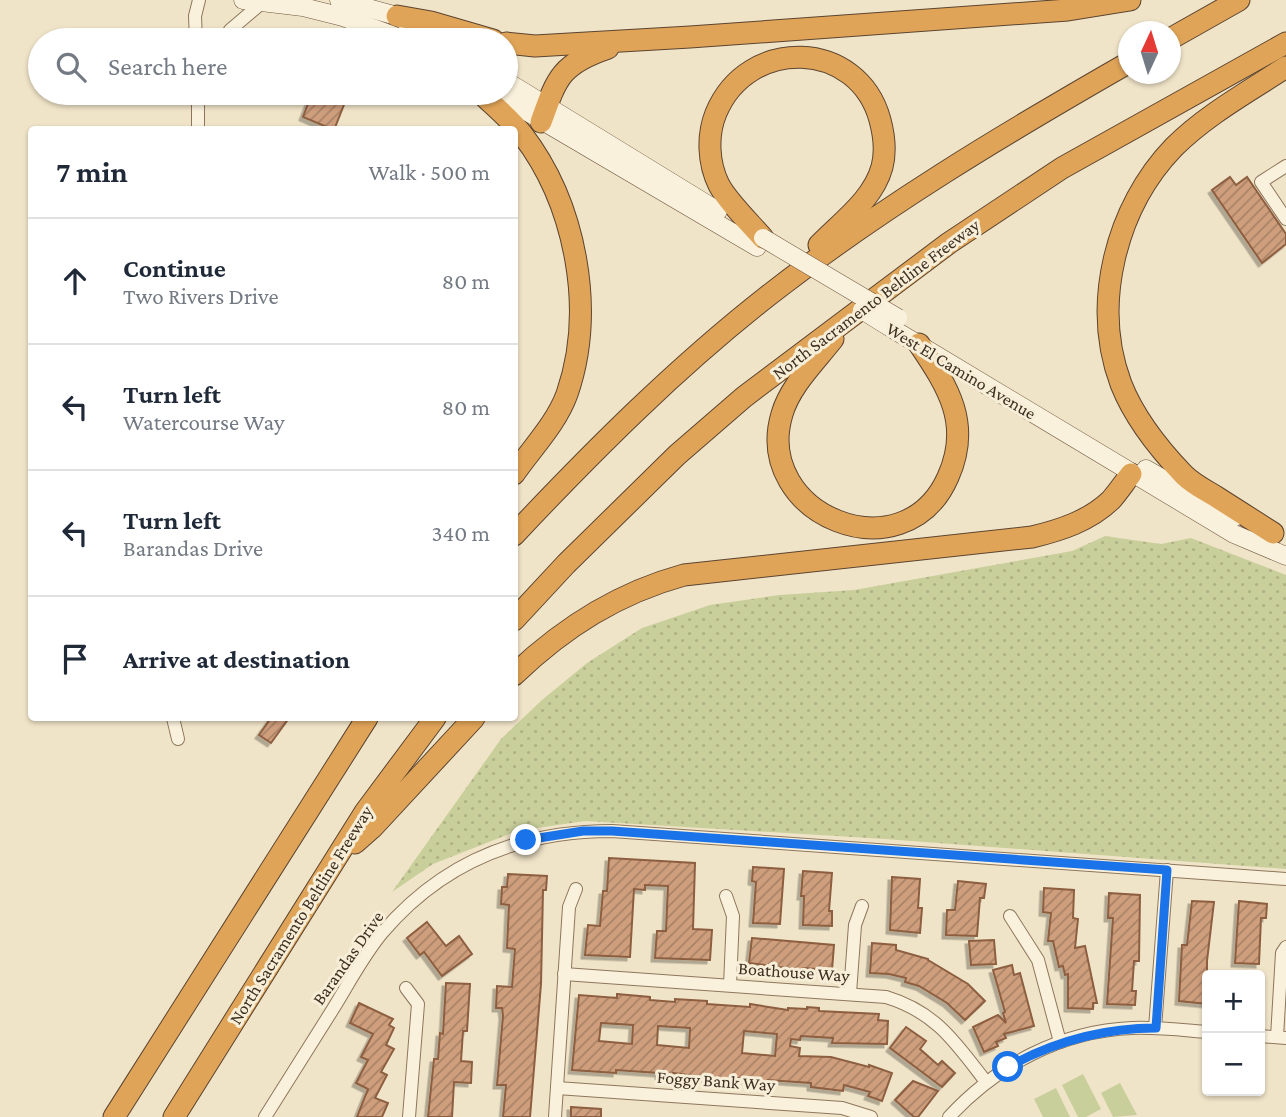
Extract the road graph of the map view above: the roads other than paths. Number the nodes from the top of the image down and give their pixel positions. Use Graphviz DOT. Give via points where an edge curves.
graph roads {
  1 [pos="199,0"];
  2 [pos="243,0"];
  3 [pos="339,0"];
  4 [pos="1130,0"];
  5 [pos="1239,0"];
  6 [pos="263,2"];
  7 [pos="397,16"];
  8 [pos="196,28"];
  9 [pos="232,28"];
  10 [pos="373,28"];
  11 [pos="418,28"];
  12 [pos="452,28"];
  13 [pos="1181,33"];
  14 [pos="690,37"];
  15 [pos="1286,43"];
  16 [pos="518,44"];
  17 [pos="1286,67"];
  18 [pos="1118,69"];
  19 [pos="518,91"];
  20 [pos="518,102"];
  21 [pos="198,105"];
  22 [pos="493,105"];
  23 [pos="544,113"];
  24 [pos="198,126"];
  25 [pos="515,126"];
  26 [pos="518,129"];
  27 [pos="1286,166"];
  28 [pos="1286,219"];
  29 [pos="760,243"];
  30 [pos="768,296"];
  31 [pos="849,318"];
  32 [pos="895,323"];
  33 [pos="919,344"];
  34 [pos="518,469"];
  35 [pos="1134,469"];
  36 [pos="518,531"];
  37 [pos="1280,536"];
  38 [pos="1286,556"];
  39 [pos="518,616"];
  40 [pos="518,672"];
  41 [pos="174,721"];
  42 [pos="366,721"];
  43 [pos="433,721"];
  44 [pos="471,721"];
  45 [pos="178,739"];
  46 [pos="335,861"];
  47 [pos="1167,870"];
  48 [pos="1286,879"];
  49 [pos="576,888"];
  50 [pos="726,896"];
  51 [pos="862,906"];
  52 [pos="1010,916"];
  53 [pos="1286,947"];
  54 [pos="564,974"];
  55 [pos="730,985"];
  56 [pos="406,988"];
  57 [pos="850,993"];
  58 [pos="1156,1028"];
  59 [pos="1202,1032"];
  60 [pos="1282,1037"];
  61 [pos="1060,1042"];
  62 [pos="986,1082"];
  63 [pos="557,1088"];
  64 [pos="114,1117"];
  65 [pos="174,1117"];
  66 [pos="265,1117"];
  67 [pos="409,1117"];
  68 [pos="555,1117"];
  69 [pos="871,1117"];
  70 [pos="950,1117"];
  1 -- 8 [label="street"];
  2 -- 6 [label="main road"];
  3 -- 7 [label="main road"];
  4 -- 14 [label="highway" via="1068,10"];
  5 -- 13 [label="highway"];
  6 -- 9 [label="street"];
  6 -- 10 [label="main road" via="303,7"];
  7 -- 11 [label="main road"];
  7 -- 12 [label="highway"];
  14 -- 16 [label="highway"];
  14 -- 23 [label="highway" via="592,53 568,67 553,88"];
  15 -- 31 [label="highway, North Sacramento Beltline Freeway" via="1062,168 949,243"];
  17 -- 37 [label="highway" via="1194,129 1155,170 1119,241 1109,320 1121,384 1147,428 1187,478"];
  18 -- 30 [label="highway" via="958,162"];
  19 -- 23 [label="main road, West El Camino Avenue"];
  20 -- 23 [label="main road, West El Camino Avenue"];
  21 -- 24 [label="street"];
  22 -- 25 [label="highway"];
  23 -- 29 [label="main road, West El Camino Avenue"];
  26 -- 34 [label="highway" via="549,178 571,238 579,291 577,346 567,394"];
  27 -- 28 [label="street" via="1261,182"];
  29 -- 30 [label="highway" via="720,186 710,156 711,125 723,97 753,69 772,60 802,56 832,64 858,81 876,106 884,136 882,167 868,195"];
  29 -- 32 [label="main road, West El Camino Avenue, bridge"];
  30 -- 36 [label="highway" via="608,438"];
  31 -- 33 [label="highway" via="787,400 778,437 783,468 792,486 812,506 842,523 876,528 907,522 934,501 950,473 958,436 955,411 944,382"];
  31 -- 39 [label="highway, North Sacramento Beltline Freeway" via="744,397 677,455"];
  32 -- 33 [label="main road, West El Camino Avenue"];
  32 -- 35 [label="main road, West El Camino Avenue"];
  33 -- 35 [label="main road, West El Camino Avenue"];
  35 -- 37 [label="main road, West El Camino Avenue"];
  35 -- 38 [label="main road, West El Camino Avenue" via="1234,534"];
  35 -- 40 [label="highway" via="1100,509 1078,522 1032,537 666,580 595,611"];
  41 -- 45 [label="street"];
  42 -- 64 [label="highway"];
  43 -- 46 [label="highway, North Sacramento Beltline Freeway"];
  44 -- 46 [label="highway" via="372,828"];
  46 -- 65 [label="highway, North Sacramento Beltline Freeway"];
  47 -- 48 [label="street, Barandas Drive"];
  47 -- 58 [label="street"];
  47 -- 66 [label="street, Barandas Drive" via="612,831 526,840 446,876 401,912 370,950"];
  49 -- 54 [label="street" via="569,907"];
  50 -- 55 [label="street" via="733,916"];
  51 -- 57 [label="street" via="855,925"];
  52 -- 61 [label="street" via="1038,960"];
  53 -- 60 [label="street" via="1282,953"];
  54 -- 55 [label="street, Boathouse Way"];
  54 -- 63 [label="street"];
  55 -- 57 [label="street, Boathouse Way"];
  56 -- 67 [label="street" via="418,1004"];
  57 -- 62 [label="street, Boathouse Way" via="886,997 925,1014 949,1034"];
  58 -- 59 [label="street"];
  58 -- 61 [label="street" via="1099,1032"];
  61 -- 62 [label="street"];
  62 -- 70 [label="street"];
  63 -- 68 [label="street"];
  63 -- 69 [label="street, Foggy Bank Way" via="842,1108"];
}
